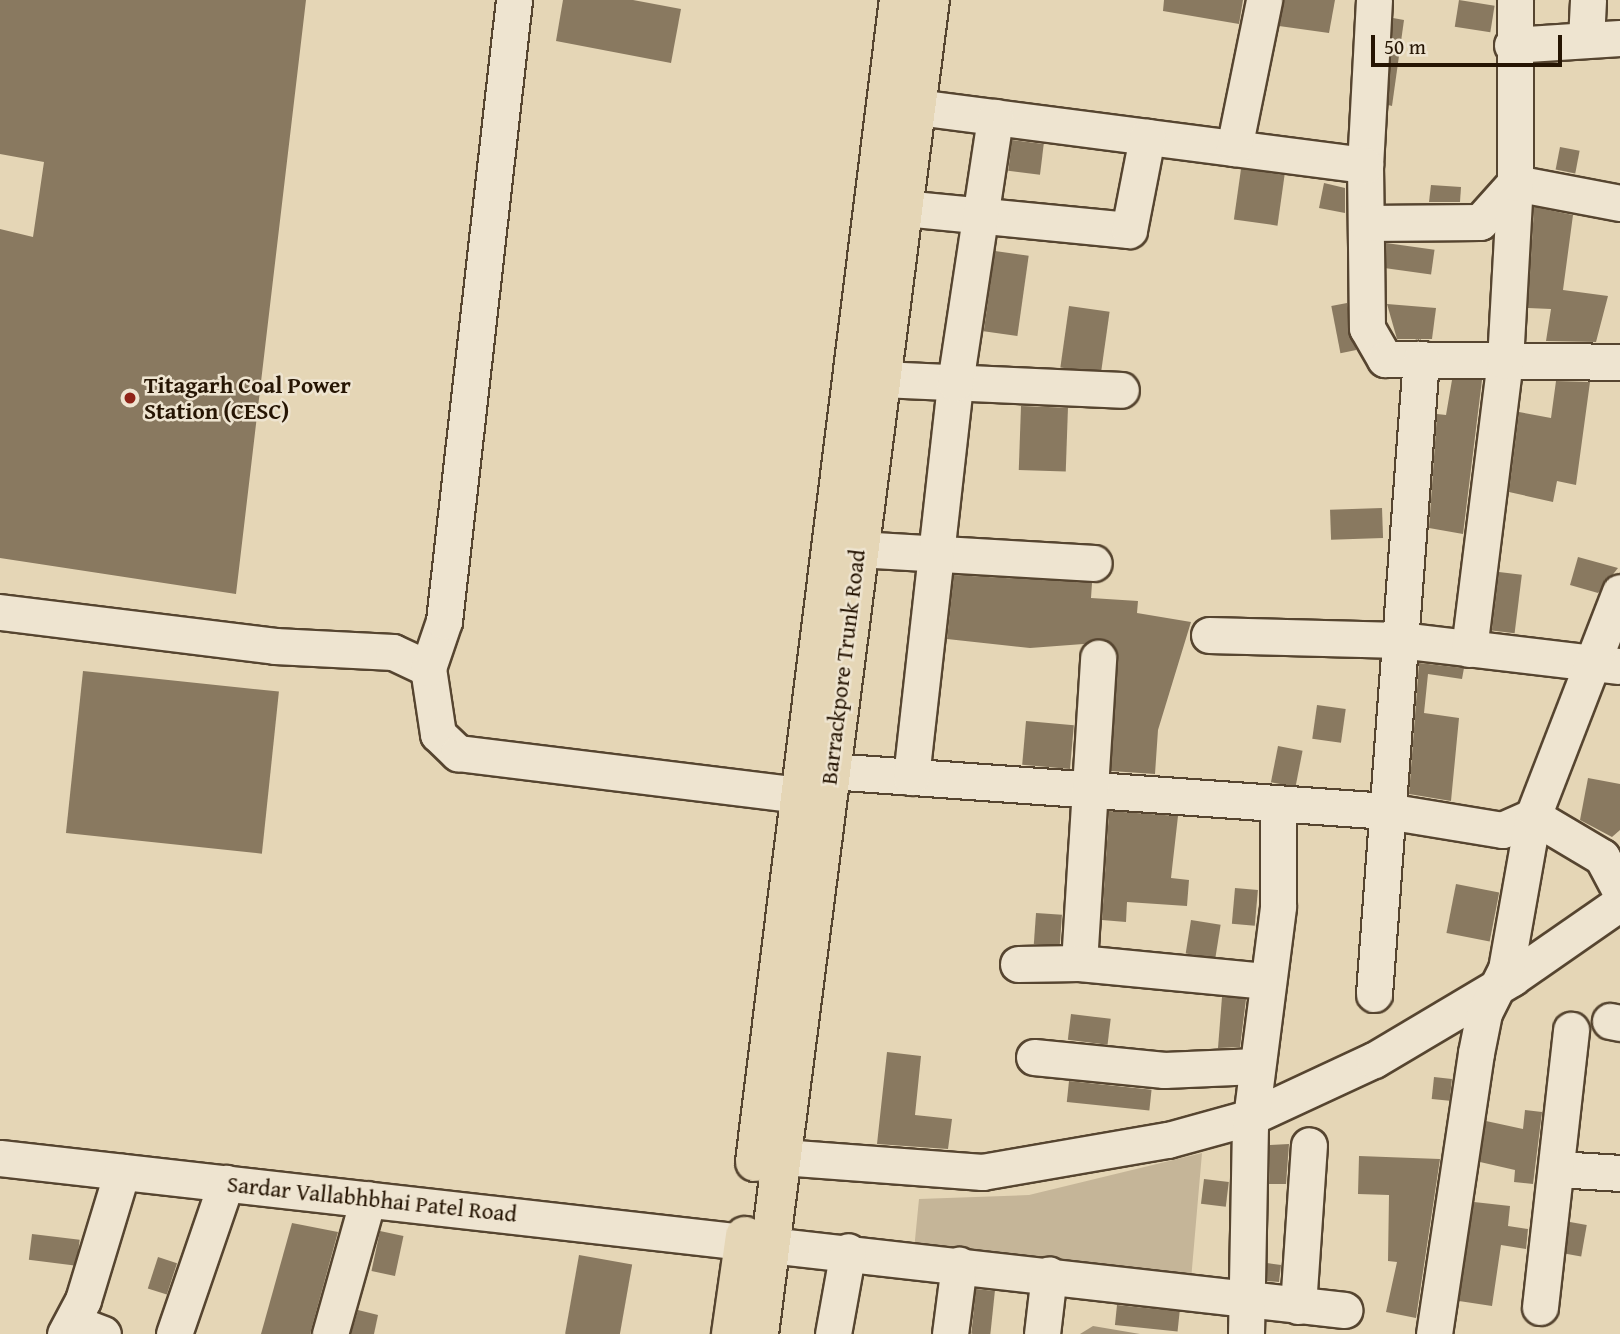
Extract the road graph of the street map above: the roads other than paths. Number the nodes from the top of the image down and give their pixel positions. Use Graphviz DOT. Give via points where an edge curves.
graph roads {
  1 [pos="514,0"];
  2 [pos="900,0"];
  3 [pos="930,0"];
  4 [pos="1264,0"];
  5 [pos="1374,0"];
  6 [pos="1515,0"];
  7 [pos="1588,0"];
  8 [pos="1620,38"];
  9 [pos="1586,40"];
  10 [pos="1512,45"];
  11 [pos="917,107"];
  12 [pos="995,117"];
  13 [pos="1147,137"];
  14 [pos="1234,148"];
  15 [pos="1365,165"];
  16 [pos="1516,183"];
  17 [pos="1620,203"];
  18 [pos="904,208"];
  19 [pos="982,216"];
  20 [pos="1366,223"];
  21 [pos="1421,359"];
  22 [pos="1505,361"];
  23 [pos="1620,362"];
  24 [pos="882,379"];
  25 [pos="955,383"];
  26 [pos="1121,390"];
  27 [pos="858,549"];
  28 [pos="934,557"];
  29 [pos="1094,563"];
  30 [pos="1620,592"];
  31 [pos="0,612"];
  32 [pos="1209,635"];
  33 [pos="1400,640"];
  34 [pos="1469,649"];
  35 [pos="1098,658"];
  36 [pos="1609,665"];
  37 [pos="428,668"];
  38 [pos="830,771"];
  39 [pos="911,777"];
  40 [pos="1087,792"];
  41 [pos="799,795"];
  42 [pos="1278,804"];
  43 [pos="1387,811"];
  44 [pos="1533,816"];
  45 [pos="1611,849"];
  46 [pos="1620,891"];
  47 [pos="1620,903"];
  48 [pos="1079,963"];
  49 [pos="1018,964"];
  50 [pos="1268,981"];
  51 [pos="1497,987"];
  52 [pos="1374,994"];
  53 [pos="1570,1030"];
  54 [pos="1034,1058"];
  55 [pos="1257,1066"];
  56 [pos="1251,1117"];
  57 [pos="1309,1145"];
  58 [pos="782,1157"];
  59 [pos="0,1158"];
  60 [pos="1557,1168"];
  61 [pos="122,1172"];
  62 [pos="1620,1173"];
  63 [pos="226,1184"];
  64 [pos="368,1199"];
  65 [pos="758,1241"];
  66 [pos="848,1251"];
  67 [pos="959,1265"];
  68 [pos="1049,1274"];
  69 [pos="1298,1306"];
  70 [pos="1540,1307"];
  71 [pos="1344,1310"];
  72 [pos="1246,1318"];
  73 [pos="80,1330"];
  74 [pos="174,1334"];
  75 [pos="330,1334"];
  76 [pos="732,1334"];
  77 [pos="759,1334"];
  78 [pos="833,1334"];
  79 [pos="950,1334"];
  80 [pos="1042,1334"];
  81 [pos="1434,1334"];
  1 -- 37 [label="street" via="444,621"];
  2 -- 41 [label="main road, Barrackpore Trunk Road"];
  3 -- 11 [label="main road, Barrackpore Trunk Road"];
  4 -- 14 [label="street"];
  5 -- 15 [label="street"];
  6 -- 10 [label="street"];
  7 -- 9 [label="street"];
  8 -- 9 [label="street"];
  9 -- 10 [label="street"];
  10 -- 16 [label="street"];
  11 -- 12 [label="street"];
  11 -- 18 [label="main road, Barrackpore Trunk Road"];
  12 -- 13 [label="street"];
  12 -- 19 [label="street"];
  13 -- 14 [label="street"];
  13 -- 19 [label="street" via="1129,230"];
  14 -- 15 [label="street"];
  15 -- 20 [label="street"];
  16 -- 17 [label="street"];
  16 -- 20 [label="street" via="1480,222"];
  16 -- 22 [label="street"];
  18 -- 19 [label="street"];
  18 -- 24 [label="main road, Barrackpore Trunk Road"];
  19 -- 25 [label="street"];
  20 -- 21 [label="street" via="1367,328 1385,359"];
  21 -- 22 [label="street"];
  21 -- 33 [label="street"];
  22 -- 23 [label="street"];
  22 -- 34 [label="street"];
  24 -- 25 [label="street"];
  24 -- 27 [label="main road, Barrackpore Trunk Road"];
  25 -- 26 [label="street"];
  25 -- 28 [label="street"];
  27 -- 28 [label="street"];
  27 -- 38 [label="main road, Barrackpore Trunk Road"];
  28 -- 29 [label="street"];
  28 -- 39 [label="street"];
  30 -- 36 [label="street"];
  31 -- 37 [label="street" via="275,646 393,652"];
  32 -- 33 [label="street"];
  33 -- 34 [label="street"];
  33 -- 43 [label="street"];
  34 -- 36 [label="street"];
  35 -- 40 [label="street"];
  36 -- 44 [label="street"];
  37 -- 41 [label="street" via="438,734 458,752"];
  38 -- 39 [label="street"];
  38 -- 58 [label="main road, Barrackpore Trunk Road"];
  39 -- 40 [label="street"];
  40 -- 42 [label="street"];
  40 -- 48 [label="street"];
  41 -- 65 [label="main road, Barrackpore Trunk Road"];
  42 -- 43 [label="street"];
  42 -- 50 [label="street" via="1278,906"];
  43 -- 44 [label="street" via="1502,830"];
  43 -- 52 [label="street"];
  44 -- 45 [label="street"];
  44 -- 51 [label="street" via="1506,969"];
  45 -- 46 [label="street"];
  47 -- 51 [label="street"];
  48 -- 49 [label="street"];
  48 -- 50 [label="street"];
  50 -- 55 [label="street"];
  51 -- 56 [label="street" via="1374,1060"];
  51 -- 81 [label="street" via="1476,1053"];
  53 -- 60 [label="street"];
  54 -- 55 [label="street" via="1164,1070"];
  55 -- 56 [label="street"];
  56 -- 58 [label="street" via="1168,1140 982,1171"];
  56 -- 72 [label="street"];
  57 -- 69 [label="street"];
  58 -- 65 [label="main road, Barrackpore Trunk Road"];
  59 -- 61 [label="street, Sardar Vallabhbhai Patel Road"];
  60 -- 62 [label="street"];
  60 -- 70 [label="street"];
  61 -- 63 [label="street, Sardar Vallabhbhai Patel Road"];
  61 -- 73 [label="street"];
  63 -- 64 [label="street, Sardar Vallabhbhai Patel Road"];
  63 -- 74 [label="street"];
  64 -- 65 [label="street, Sardar Vallabhbhai Patel Road"];
  64 -- 75 [label="street"];
  65 -- 66 [label="street, Sardar Vallabhbhai Patel Road"];
  65 -- 76 [label="main road, Barrackpore Trunk Road"];
  65 -- 77 [label="main road, Barrackpore Trunk Road"];
  66 -- 67 [label="street, Sardar Vallabhbhai Patel Road"];
  66 -- 78 [label="street"];
  67 -- 68 [label="street, Sardar Vallabhbhai Patel Road"];
  67 -- 79 [label="street"];
  68 -- 72 [label="street, Sardar Vallabhbhai Patel Road"];
  68 -- 80 [label="street"];
  69 -- 71 [label="street, Sardar Vallabhbhai Patel Road"];
  69 -- 72 [label="street, Sardar Vallabhbhai Patel Road"];
}
